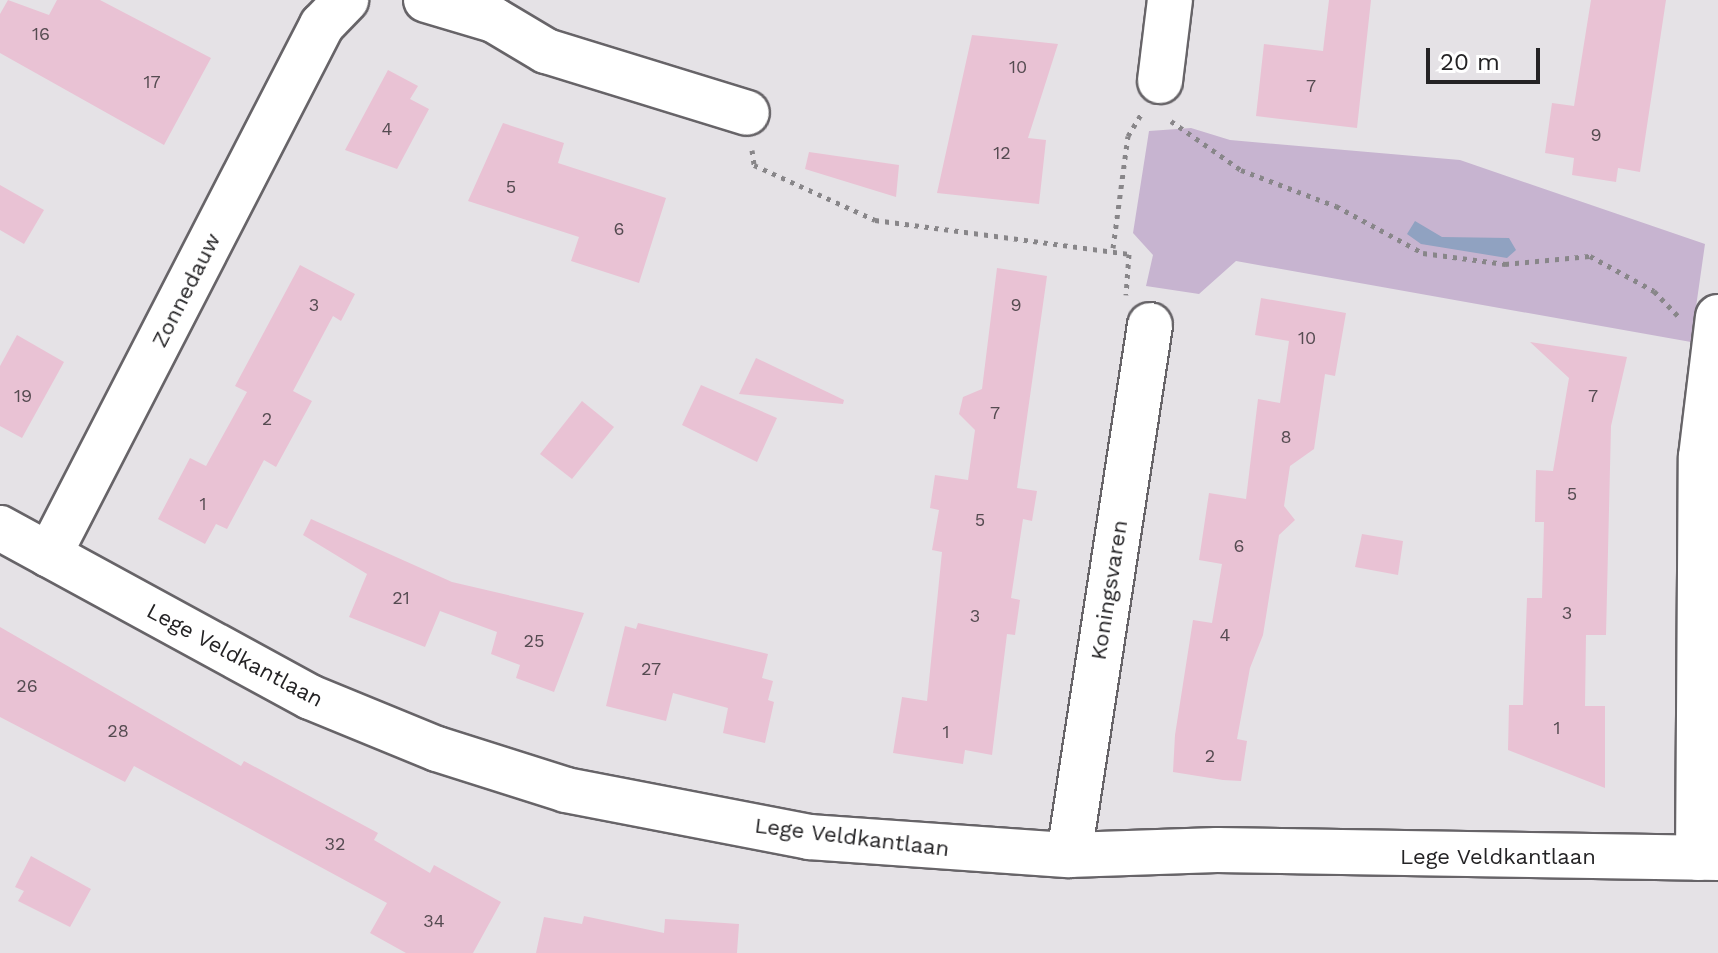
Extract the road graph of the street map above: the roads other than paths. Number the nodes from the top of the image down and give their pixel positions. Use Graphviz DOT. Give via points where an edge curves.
graph roads {
  1 [pos="426,0"];
  2 [pos="1170,0"];
  3 [pos="326,8"];
  4 [pos="1155,99"];
  5 [pos="747,113"];
  6 [pos="1150,325"];
  7 [pos="1716,335"];
  8 [pos="0,528"];
  9 [pos="49,555"];
  10 [pos="1069,855"];
  11 [pos="1708,858"];
  1 -- 5 [label="street" via="494,20 546,51"];
  2 -- 4 [label="street"];
  3 -- 9 [label="street, Zonnedauw"];
  6 -- 10 [label="street, Koningsvaren"];
  7 -- 11 [label="street" via="1701,457"];
  8 -- 9 [label="street, Lege Veldkantlaan"];
  9 -- 10 [label="street, Lege Veldkantlaan" via="310,697 437,749 566,790 809,837"];
  10 -- 11 [label="street, Lege Veldkantlaan" via="1217,850"];
}
